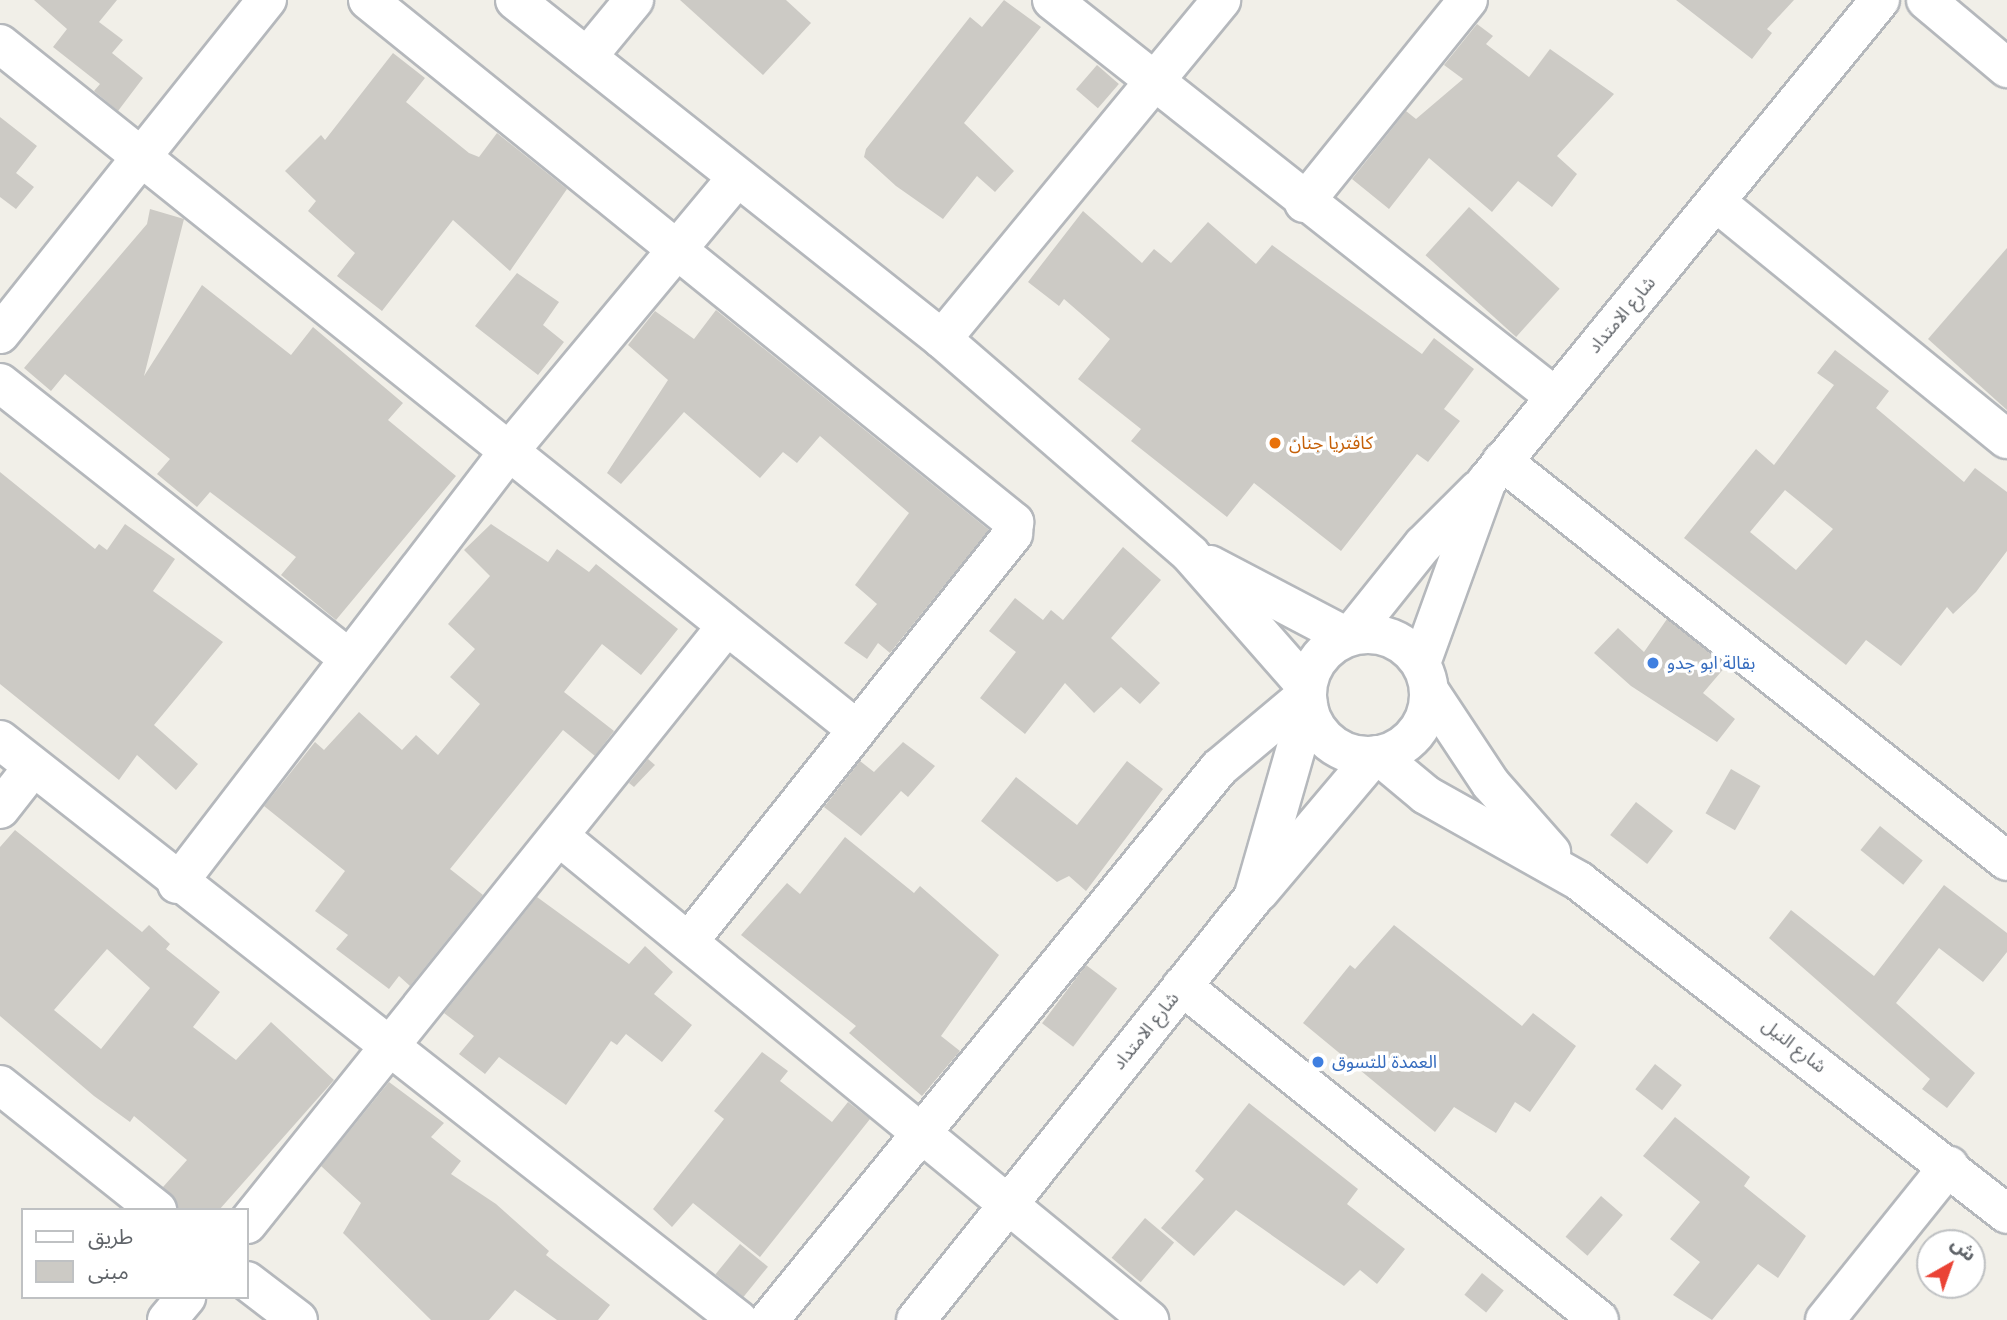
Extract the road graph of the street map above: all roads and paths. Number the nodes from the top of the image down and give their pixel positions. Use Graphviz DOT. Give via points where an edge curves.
graph roads {
  1 [pos="267,0"];
  2 [pos="368,0"];
  3 [pos="515,0"];
  4 [pos="634,0"];
  5 [pos="1052,0"];
  6 [pos="1221,0"];
  7 [pos="1467,0"];
  8 [pos="1880,0"];
  9 [pos="1926,0"];
  10 [pos="0,44"];
  11 [pos="587,57"];
  12 [pos="2007,68"];
  13 [pos="1154,82"];
  14 [pos="141,155"];
  15 [pos="737,178"];
  16 [pos="1716,202"];
  17 [pos="1304,203"];
  18 [pos="678,248"];
  19 [pos="0,334"];
  20 [pos="942,339"];
  21 [pos="0,383"];
  22 [pos="1555,396"];
  23 [pos="2007,439"];
  24 [pos="510,450"];
  25 [pos="1495,471"];
  26 [pos="1190,554"];
  27 [pos="725,628"];
  28 [pos="1348,636"];
  29 [pos="348,658"];
  30 [pos="1426,677"];
  31 [pos="1307,696"];
  32 [pos="855,728"];
  33 [pos="0,740"];
  34 [pos="1376,756"];
  35 [pos="33,767"];
  36 [pos="0,808"];
  37 [pos="560,837"];
  38 [pos="2007,861"];
  39 [pos="1579,881"];
  40 [pos="177,884"];
  41 [pos="1252,898"];
  42 [pos="689,941"];
  43 [pos="1182,986"];
  44 [pos="389,1049"];
  45 [pos="0,1084"];
  46 [pos="919,1130"];
  47 [pos="1949,1166"];
  48 [pos="1007,1205"];
  49 [pos="155,1208"];
  50 [pos="2007,1214"];
  51 [pos="248,1223"];
  52 [pos="248,1281"];
  53 [pos="184,1299"];
  54 [pos="167,1320"];
  55 [pos="298,1320"];
  56 [pos="738,1320"];
  57 [pos="769,1320"];
  58 [pos="916,1320"];
  59 [pos="1149,1320"];
  60 [pos="1599,1320"];
  61 [pos="1825,1320"];
  1 -- 14 [label="street"];
  2 -- 18 [label="street"];
  3 -- 11 [label="street"];
  4 -- 11 [label="street"];
  5 -- 13 [label="street"];
  6 -- 13 [label="street"];
  7 -- 17 [label="street"];
  8 -- 16 [label="street, شارع الامتداد"];
  9 -- 12 [label="street"];
  10 -- 14 [label="street"];
  11 -- 15 [label="street"];
  13 -- 17 [label="street"];
  13 -- 20 [label="street"];
  14 -- 19 [label="street"];
  14 -- 24 [label="street"];
  15 -- 18 [label="street"];
  15 -- 20 [label="street"];
  16 -- 22 [label="street, شارع الامتداد"];
  16 -- 23 [label="street"];
  17 -- 22 [label="street"];
  18 -- 24 [label="street"];
  18 -- 32 [label="street" via="1014,522 1013,534"];
  20 -- 26 [label="street"];
  21 -- 29 [label="street"];
  22 -- 25 [label="street, شارع الامتداد"];
  24 -- 27 [label="street"];
  24 -- 29 [label="street"];
  25 -- 28 [label="street" via="1423,545"];
  25 -- 30 [label="street, شارع الامتداد"];
  25 -- 38 [label="street"];
  26 -- 28 [label="street"];
  26 -- 31 [label="street"];
  27 -- 32 [label="street"];
  27 -- 37 [label="street"];
  28 -- 30 [label="street" via="1377,633 1402,643"];
  28 -- 31 [label="street" via="1327,648"];
  29 -- 40 [label="street"];
  30 -- 34 [label="street" via="1428,710 1410,740"];
  30 -- 39 [label="street, شارع النيل" via="1491,784"];
  31 -- 34 [label="street" via="1324,738 1356,755"];
  31 -- 41 [label="street, شارع الامتداد"];
  31 -- 46 [label="street" via="1219,768"];
  32 -- 42 [label="street"];
  33 -- 35 [label="street"];
  34 -- 39 [label="street, شارع النيل" via="1426,795"];
  34 -- 41 [label="street"];
  35 -- 36 [label="street"];
  35 -- 40 [label="street"];
  37 -- 42 [label="street"];
  37 -- 44 [label="street"];
  39 -- 47 [label="street, شارع النيل"];
  40 -- 44 [label="street"];
  41 -- 43 [label="street, شارع الامتداد"];
  42 -- 46 [label="street"];
  43 -- 48 [label="street, شارع الامتداد"];
  43 -- 60 [label="street"];
  44 -- 51 [label="street"];
  44 -- 56 [label="street"];
  45 -- 49 [label="street"];
  46 -- 48 [label="street"];
  46 -- 57 [label="street"];
  47 -- 50 [label="street, شارع النيل"];
  47 -- 61 [label="street"];
  48 -- 58 [label="street, شارع الامتداد"];
  48 -- 59 [label="street"];
  52 -- 55 [label="street"];
  53 -- 54 [label="street"];
}
